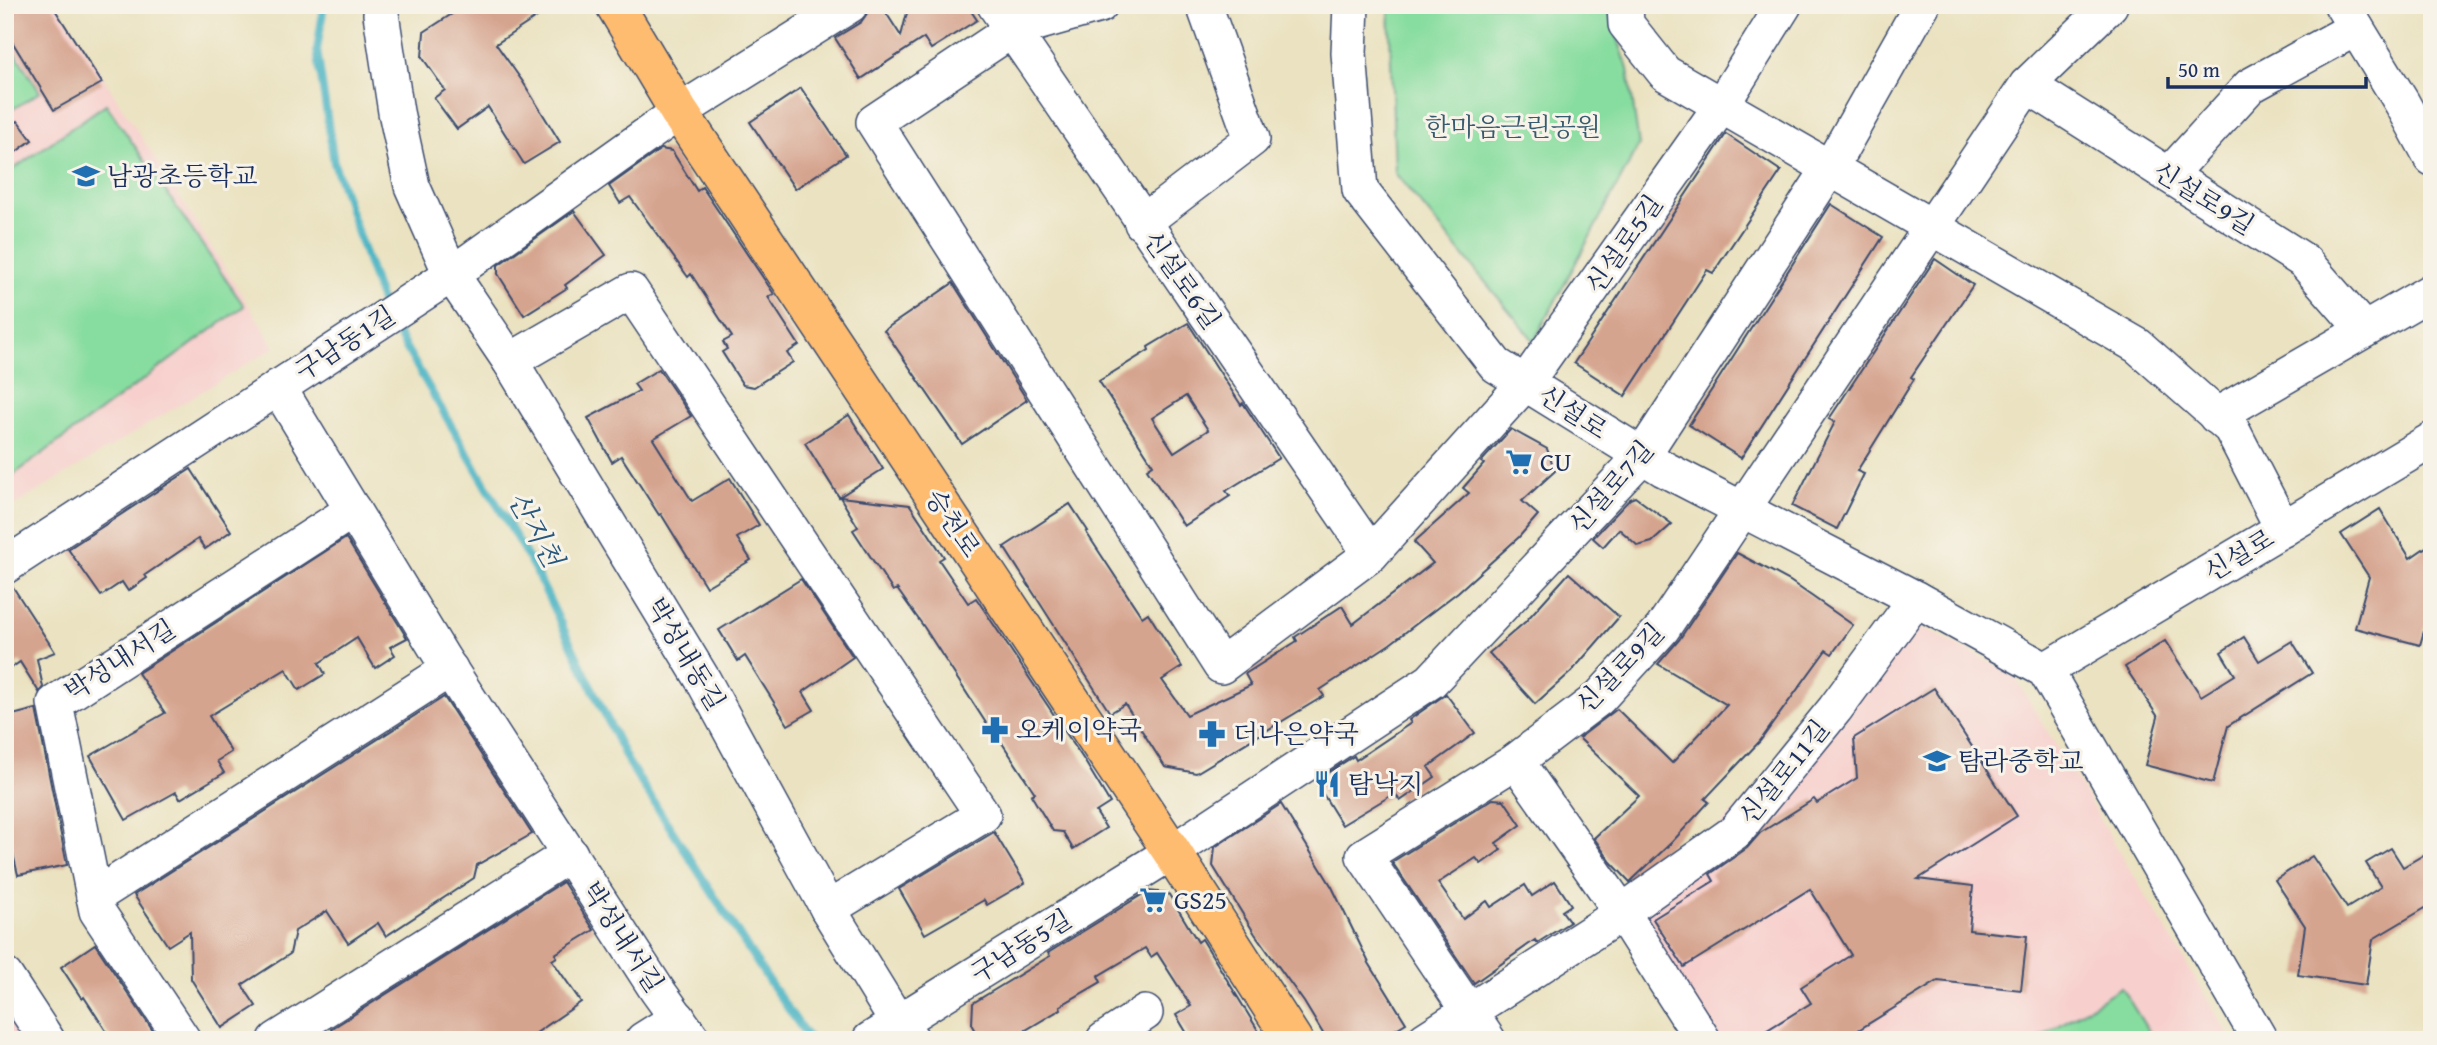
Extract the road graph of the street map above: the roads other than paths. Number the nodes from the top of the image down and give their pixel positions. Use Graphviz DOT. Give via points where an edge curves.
graph roads {
  1 [pos="382,5"];
  2 [pos="615,5"];
  3 [pos="850,5"];
  4 [pos="1100,5"];
  5 [pos="1204,5"];
  6 [pos="1351,5"];
  7 [pos="1625,5"];
  8 [pos="1784,5"];
  9 [pos="1922,5"];
  10 [pos="2110,5"];
  11 [pos="2349,16"];
  12 [pos="1004,17"];
  13 [pos="2027,85"];
  14 [pos="1721,106"];
  15 [pos="679,112"];
  16 [pos="2432,158"];
  17 [pos="1830,168"];
  18 [pos="2169,176"];
  19 [pos="1142,223"];
  20 [pos="1932,227"];
  21 [pos="450,275"];
  22 [pos="2432,291"];
  23 [pos="2364,330"];
  24 [pos="510,361"];
  25 [pos="291,378"];
  26 [pos="1527,382"];
  27 [pos="2216,416"];
  28 [pos="2432,440"];
  29 [pos="1642,456"];
  30 [pos="1742,509"];
  31 [pos="353,510"];
  32 [pos="2283,529"];
  33 [pos="1371,554"];
  34 [pos="5,566"];
  35 [pos="1916,599"];
  36 [pos="450,669"];
  37 [pos="2045,670"];
  38 [pos="1517,761"];
  39 [pos="1172,852"];
  40 [pos="569,854"];
  41 [pos="94,897"];
  42 [pos="828,909"];
  43 [pos="1621,911"];
  44 [pos="5,976"];
  45 [pos="1468,1012"];
  46 [pos="1145,1013"];
  47 [pos="686,1029"];
  48 [pos="889,1034"];
  49 [pos="47,1040"];
  50 [pos="183,1040"];
  51 [pos="276,1040"];
  52 [pos="643,1040"];
  53 [pos="1104,1040"];
  54 [pos="1293,1040"];
  55 [pos="1425,1040"];
  56 [pos="1488,1040"];
  57 [pos="1703,1040"];
  58 [pos="2260,1040"];
  1 -- 21 [label="street, 박성내동길" via="411,186"];
  2 -- 15 [label="main road, 승천로"];
  3 -- 15 [label="street, 구남동1길"];
  4 -- 12 [label="street"];
  5 -- 19 [label="street" via="1252,139"];
  6 -- 26 [label="street, 신설로" via="1349,53 1360,190 1496,365"];
  7 -- 14 [label="street" via="1626,24 1665,73"];
  8 -- 14 [label="street, 신설로5길"];
  9 -- 17 [label="street, 신설로7길"];
  10 -- 13 [label="street, 신설로9길"];
  11 -- 16 [label="street"];
  11 -- 18 [label="street" via="2250,86"];
  12 -- 19 [label="street, 신설로6길"];
  12 -- 33 [label="street, 신설로5길" via="874,122 1222,666"];
  13 -- 18 [label="street, 신설로9길"];
  13 -- 20 [label="street, 신설로9길"];
  14 -- 17 [label="street"];
  14 -- 26 [label="street, 신설로5길"];
  15 -- 21 [label="street, 구남동1길"];
  15 -- 39 [label="main road, 승천로"];
  17 -- 20 [label="street"];
  17 -- 29 [label="street, 신설로7길"];
  18 -- 23 [label="street, 신설로9길" via="2304,261"];
  19 -- 33 [label="street, 신설로6길"];
  20 -- 27 [label="street" via="2138,346"];
  20 -- 30 [label="street, 신설로9길"];
  21 -- 24 [label="street, 박성내동길"];
  21 -- 25 [label="street, 구남동1길"];
  22 -- 23 [label="street"];
  23 -- 27 [label="street"];
  24 -- 42 [label="street, 박성내동길" via="703,680"];
  24 -- 42 [label="street" via="631,291 983,815"];
  25 -- 31 [label="street, 박성내서길"];
  25 -- 34 [label="street, 구남동1길"];
  26 -- 29 [label="street, 신설로"];
  26 -- 33 [label="street, 신설로5길"];
  27 -- 32 [label="street" via="2231,428"];
  28 -- 32 [label="street, 신설로"];
  29 -- 30 [label="street, 신설로"];
  29 -- 39 [label="street, 신설로7길" via="1431,681"];
  30 -- 35 [label="street, 신설로"];
  30 -- 38 [label="street, 신설로9길" via="1662,629 1599,698"];
  31 -- 36 [label="street, 박성내서길"];
  31 -- 41 [label="street, 박성내서길" via="55,703"];
  32 -- 37 [label="street, 신설로"];
  35 -- 37 [label="street, 신설로"];
  35 -- 43 [label="street, 신설로11길" via="1835,709 1735,832"];
  36 -- 40 [label="street, 박성내서길"];
  36 -- 41 [label="street"];
  37 -- 58 [label="street"];
  38 -- 43 [label="street"];
  38 -- 45 [label="street, 신설로9길" via="1364,856"];
  39 -- 48 [label="street, 구남동5길"];
  39 -- 54 [label="main road, 승천로"];
  40 -- 47 [label="street, 박성내서길"];
  40 -- 51 [label="street, 박성내서길"];
  41 -- 50 [label="street, 박성내서길" via="97,911"];
  42 -- 48 [label="street, 박성내동길"];
  43 -- 45 [label="street, 신설로11길"];
  43 -- 57 [label="street"];
  44 -- 49 [label="street"];
  45 -- 55 [label="street, 신설로11길"];
  45 -- 56 [label="street, 신설로9길"];
  46 -- 53 [label="street"];
  47 -- 52 [label="street, 박성내서길"];
}
